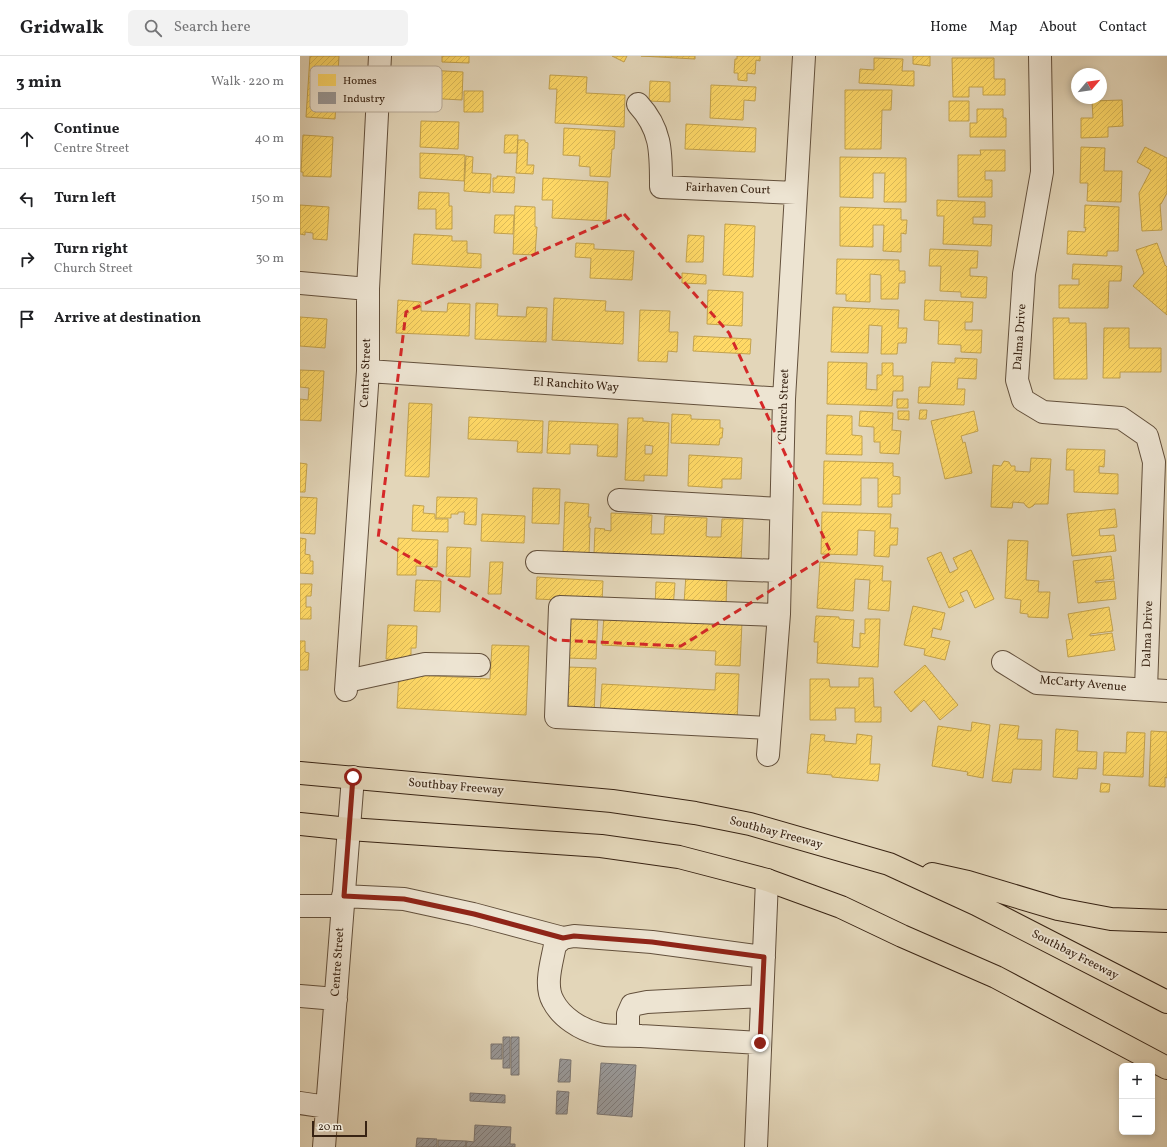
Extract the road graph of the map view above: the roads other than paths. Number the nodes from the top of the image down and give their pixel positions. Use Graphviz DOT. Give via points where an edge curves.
graph roads {
  1 [pos="380,56"];
  2 [pos="804,56"];
  3 [pos="1040,56"];
  4 [pos="379,66"];
  5 [pos="638,104"];
  6 [pos="377,112"];
  7 [pos="796,193"];
  8 [pos="300,283"];
  9 [pos="368,289"];
  10 [pos="368,371"];
  11 [pos="784,399"];
  12 [pos="619,500"];
  13 [pos="781,509"];
  14 [pos="537,562"];
  15 [pos="780,571"];
  16 [pos="778,616"];
  17 [pos="1003,662"];
  18 [pos="479,665"];
  19 [pos="1146,689"];
  20 [pos="1167,690"];
  21 [pos="770,728"];
  22 [pos="768,755"];
  23 [pos="300,773"];
  24 [pos="353,777"];
  25 [pos="300,824"];
  26 [pos="348,829"];
  27 [pos="889,864"];
  28 [pos="767,880"];
  29 [pos="343,901"];
  30 [pos="300,906"];
  31 [pos="300,918"];
  32 [pos="1167,921"];
  33 [pos="563,938"];
  34 [pos="764,957"];
  35 [pos="300,996"];
  36 [pos="762,996"];
  37 [pos="336,1000"];
  38 [pos="1167,1002"];
  39 [pos="628,1035"];
  40 [pos="760,1043"];
  41 [pos="1159,1063"];
  42 [pos="1167,1074"];
  43 [pos="300,1103"];
  44 [pos="327,1107"];
  45 [pos="324,1147"];
  46 [pos="756,1147"];
  1 -- 4 [label="street, Centre Street"];
  2 -- 7 [label="street, Church Street"];
  3 -- 19 [label="street, Dalma Drive" via="1042,172 1024,274 1017,380 1023,400 1044,412 1121,418 1147,436 1154,462"];
  5 -- 7 [label="street, Fairhaven Court" via="646,112 661,148 661,187"];
  6 -- 9 [label="street, Centre Street"];
  7 -- 11 [label="street, Church Street"];
  8 -- 9 [label="street"];
  9 -- 10 [label="street, Centre Street"];
  10 -- 11 [label="street, El Ranchito Way"];
  10 -- 18 [label="street, Centre Street" via="346,686 425,664"];
  11 -- 13 [label="street, Church Street"];
  12 -- 13 [label="street"];
  13 -- 15 [label="street, Church Street"];
  14 -- 15 [label="street"];
  15 -- 16 [label="street, Church Street"];
  16 -- 21 [label="street, Church Street"];
  16 -- 21 [label="street" via="560,607 556,717"];
  17 -- 19 [label="street, McCarty Avenue" via="1037,682"];
  19 -- 20 [label="street, McCarty Avenue"];
  21 -- 22 [label="street, Church Street"];
  23 -- 24 [label="highway, Southbay Freeway"];
  24 -- 26 [label="street, Centre Street"];
  24 -- 27 [label="highway, Southbay Freeway" via="612,801 695,813 750,824"];
  25 -- 26 [label="highway"];
  26 -- 28 [label="highway" via="601,846 679,857"];
  26 -- 29 [label="street, Centre Street"];
  27 -- 32 [label="highway" via="968,882 1058,909 1111,919"];
  27 -- 38 [label="highway, Southbay Freeway" via="976,904"];
  28 -- 34 [label="street"];
  28 -- 41 [label="highway" via="841,907 996,977"];
  29 -- 30 [label="street"];
  29 -- 33 [label="street" via="404,899 474,914"];
  29 -- 37 [label="street, Centre Street"];
  30 -- 31 [label="street"];
  33 -- 34 [label="street" via="574,936 652,942"];
  33 -- 39 [label="street" via="555,945 549,983 553,1001 563,1015 583,1028 599,1034"];
  34 -- 36 [label="street"];
  35 -- 37 [label="street"];
  36 -- 39 [label="street" via="632,1005 628,1014"];
  36 -- 40 [label="street"];
  37 -- 44 [label="street, Centre Street"];
  39 -- 40 [label="street"];
  40 -- 46 [label="street"];
  41 -- 42 [label="highway"];
  43 -- 44 [label="street"];
  44 -- 45 [label="street, Centre Street"];
}
